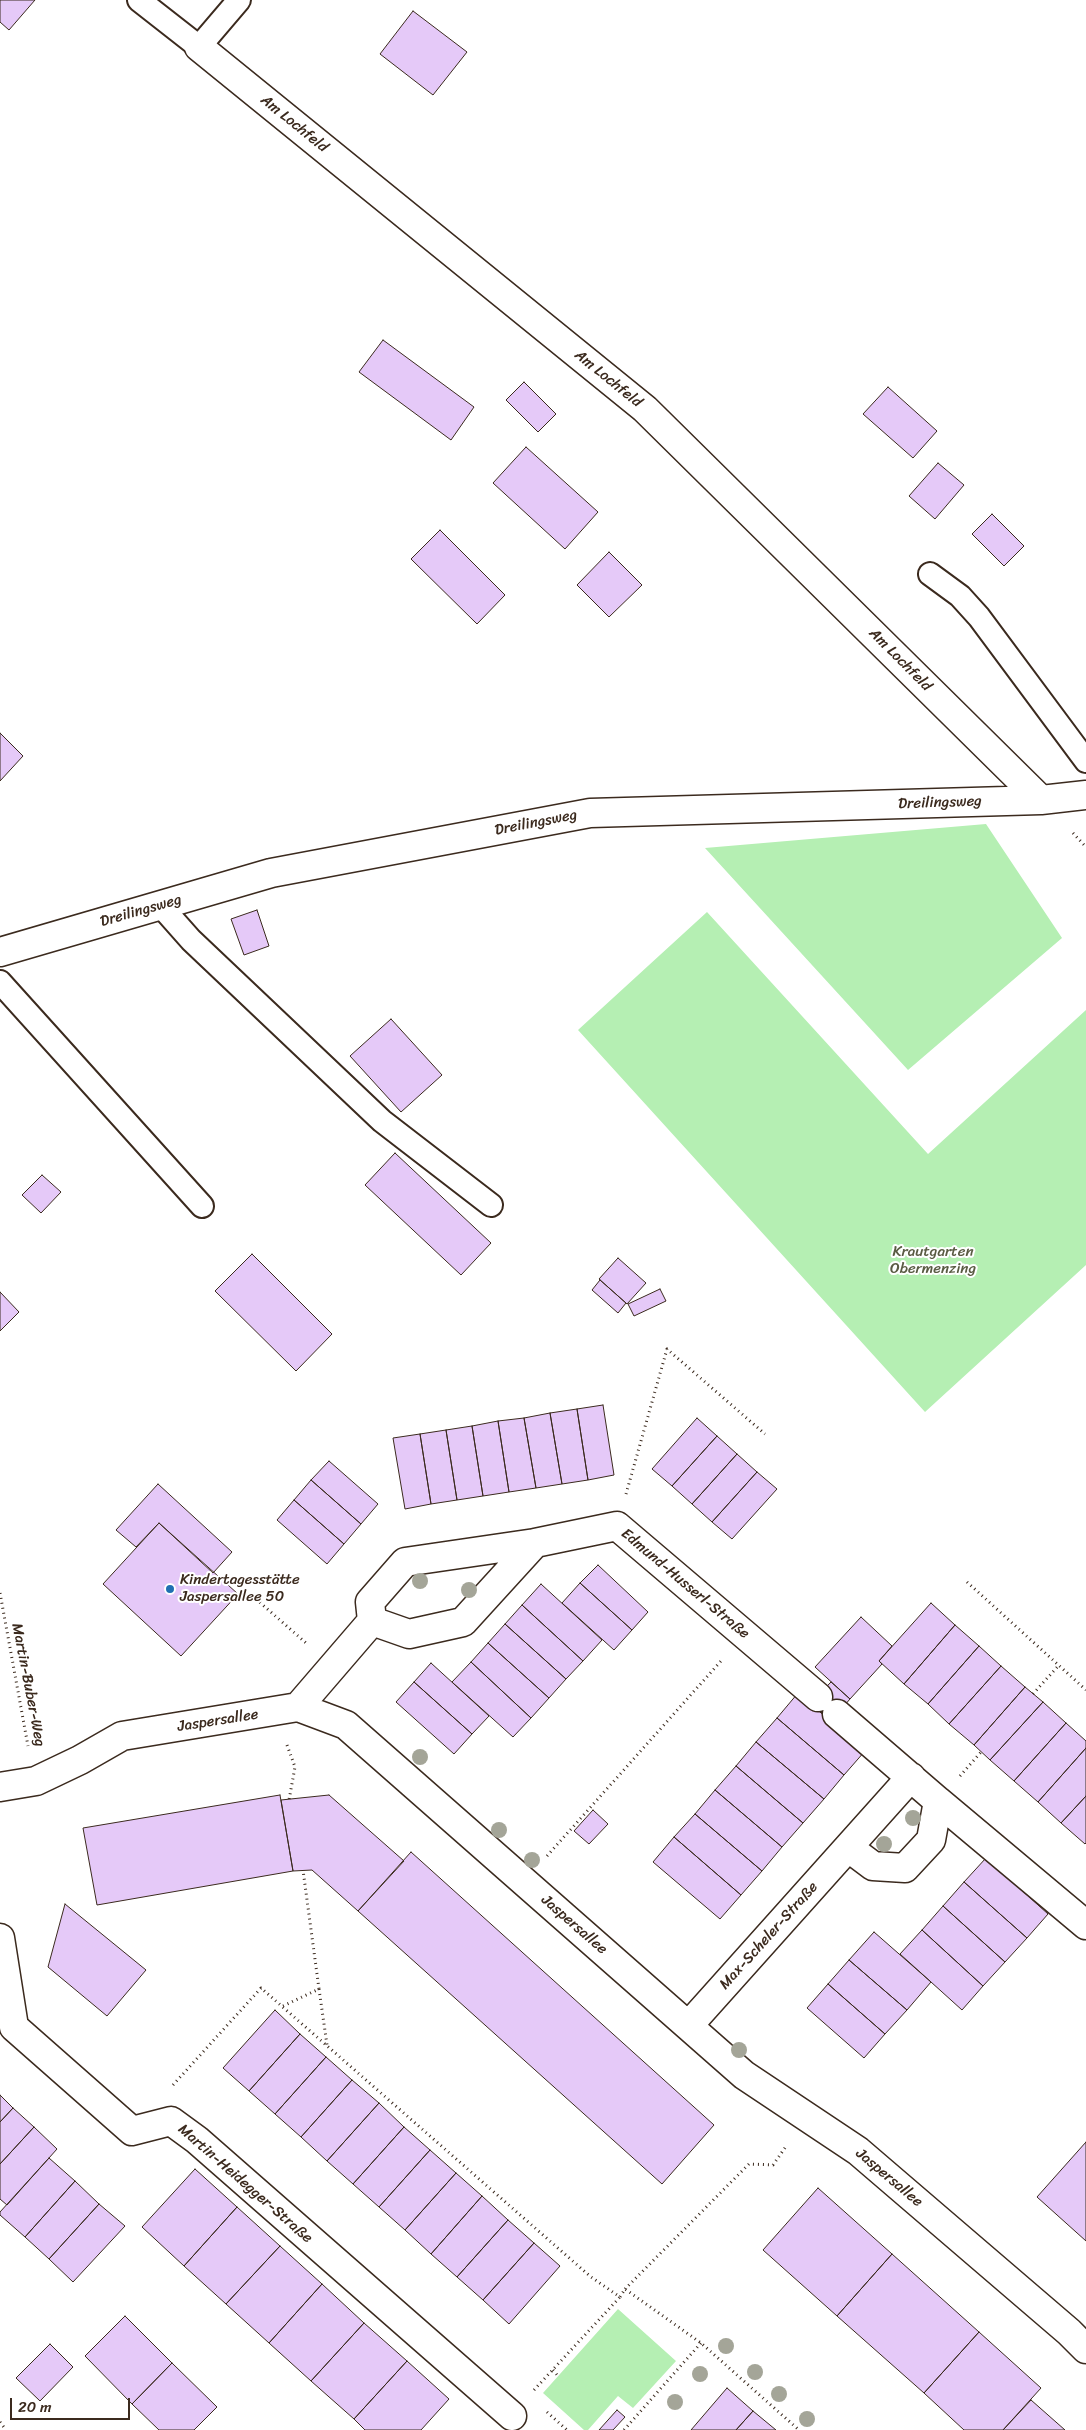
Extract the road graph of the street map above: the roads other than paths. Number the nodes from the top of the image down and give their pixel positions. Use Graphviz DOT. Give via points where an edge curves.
graph roads {
  1 [pos="139,0"];
  2 [pos="239,0"];
  3 [pos="199,47"];
  4 [pos="930,574"];
  5 [pos="1086,761"];
  6 [pos="1086,795"];
  7 [pos="1041,800"];
  8 [pos="160,906"];
  9 [pos="0,952"];
  10 [pos="0,982"];
  11 [pos="491,1205"];
  12 [pos="202,1206"];
  13 [pos="535,1543"];
  14 [pos="372,1621"];
  15 [pos="298,1708"];
  16 [pos="911,1777"];
  17 [pos="0,1787"];
  18 [pos="938,1801"];
  19 [pos="850,1848"];
  20 [pos="1086,1925"];
  21 [pos="0,1938"];
  22 [pos="689,2025"];
  23 [pos="1086,2349"];
  24 [pos="512,2416"];
  1 -- 3 [label="lane, Am Lochfeld"];
  2 -- 3 [label="lane"];
  3 -- 7 [label="street, Am Lochfeld" via="645,409"];
  4 -- 5 [label="lane" via="960,596 979,618"];
  6 -- 7 [label="street, Dreilingsweg"];
  7 -- 8 [label="street, Dreilingsweg" via="590,812 271,874"];
  8 -- 9 [label="street, Dreilingsweg"];
  8 -- 11 [label="lane" via="191,940 382,1121"];
  10 -- 12 [label="lane"];
  13 -- 14 [label="street" via="463,1622 409,1634"];
  13 -- 14 [label="street, Edmund-Husserl-Straße" via="406,1562 370,1602"];
  13 -- 16 [label="street, Edmund-Husserl-Straße" via="617,1526"];
  14 -- 15 [label="street"];
  15 -- 17 [label="street, Jaspersallee" via="122,1736 36,1781"];
  15 -- 22 [label="street, Jaspersallee" via="346,1725"];
  16 -- 18 [label="street"];
  16 -- 19 [label="street, Max-Scheler-Straße"];
  18 -- 19 [label="street" via="931,1840 905,1868 873,1866"];
  18 -- 20 [label="street"];
  19 -- 22 [label="street, Max-Scheler-Straße"];
  21 -- 24 [label="street, Martin-Heidegger-Straße" via="14,2027 132,2131 171,2120"];
  22 -- 23 [label="street, Jaspersallee" via="744,2075 858,2151"];
}
